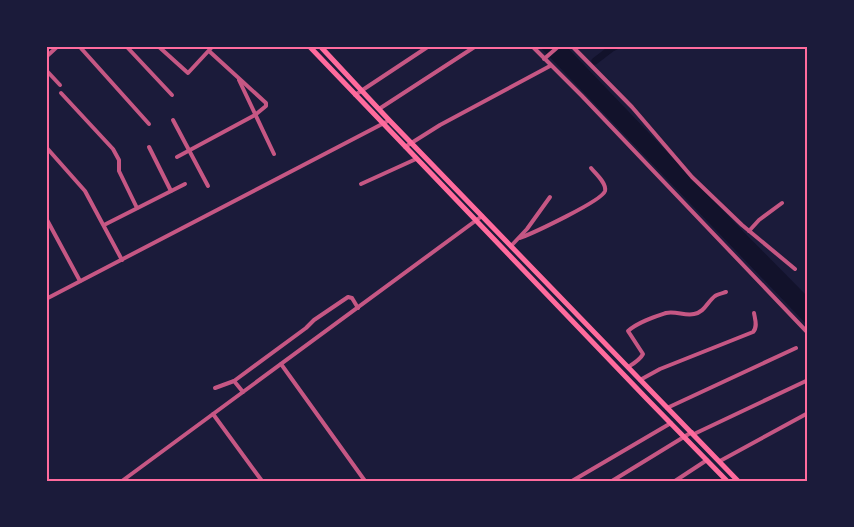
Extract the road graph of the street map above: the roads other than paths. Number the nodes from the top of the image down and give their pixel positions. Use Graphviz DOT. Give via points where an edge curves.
graph roads {
  1 [pos="58,46"];
  2 [pos="79,46"];
  3 [pos="126,46"];
  4 [pos="158,46"];
  5 [pos="213,46"];
  6 [pos="309,46"];
  7 [pos="320,46"];
  8 [pos="429,46"];
  9 [pos="476,46"];
  10 [pos="532,46"];
  11 [pos="559,46"];
  12 [pos="572,46"];
  13 [pos="209,52"];
  14 [pos="46,57"];
  15 [pos="545,58"];
  16 [pos="550,66"];
  17 [pos="46,70"];
  18 [pos="238,78"];
  19 [pos="60,85"];
  20 [pos="362,90"];
  21 [pos="61,93"];
  22 [pos="172,95"];
  23 [pos="355,95"];
  24 [pos="379,109"];
  25 [pos="255,115"];
  26 [pos="173,120"];
  27 [pos="389,120"];
  28 [pos="148,124"];
  29 [pos="383,124"];
  30 [pos="412,142"];
  31 [pos="46,147"];
  32 [pos="149,147"];
  33 [pos="405,147"];
  34 [pos="189,150"];
  35 [pos="274,154"];
  36 [pos="177,156"];
  37 [pos="416,159"];
  38 [pos="591,168"];
  39 [pos="185,184"];
  40 [pos="361,184"];
  41 [pos="208,186"];
  42 [pos="171,191"];
  43 [pos="550,197"];
  44 [pos="782,203"];
  45 [pos="137,208"];
  46 [pos="482,216"];
  47 [pos="46,218"];
  48 [pos="476,221"];
  49 [pos="104,225"];
  50 [pos="749,231"];
  51 [pos="520,238"];
  52 [pos="511,246"];
  53 [pos="122,260"];
  54 [pos="795,269"];
  55 [pos="80,282"];
  56 [pos="726,292"];
  57 [pos="46,299"];
  58 [pos="358,308"];
  59 [pos="754,313"];
  60 [pos="808,333"];
  61 [pos="796,348"];
  62 [pos="281,364"];
  63 [pos="628,367"];
  64 [pos="234,380"];
  65 [pos="640,380"];
  66 [pos="808,380"];
  67 [pos="215,388"];
  68 [pos="243,392"];
  69 [pos="667,408"];
  70 [pos="808,413"];
  71 [pos="213,414"];
  72 [pos="671,423"];
  73 [pos="693,433"];
  74 [pos="684,437"];
  75 [pos="707,460"];
  76 [pos="720,461"];
  77 [pos="122,481"];
  78 [pos="262,481"];
  79 [pos="365,481"];
  80 [pos="572,481"];
  81 [pos="612,481"];
  82 [pos="675,481"];
  83 [pos="727,481"];
  84 [pos="738,481"];
  1 -- 14 [label="street"];
  2 -- 28 [label="street"];
  3 -- 22 [label="street"];
  4 -- 13 [label="street" via="188,73"];
  5 -- 13 [label="street"];
  6 -- 23 [label="main road"];
  7 -- 20 [label="main road"];
  8 -- 20 [label="street"];
  9 -- 24 [label="street"];
  10 -- 15 [label="street"];
  11 -- 15 [label="street"];
  12 -- 50 [label="street" via="632,107 692,177"];
  13 -- 18 [label="street"];
  15 -- 16 [label="street"];
  16 -- 30 [label="street"];
  16 -- 60 [label="street"];
  17 -- 19 [label="street"];
  18 -- 25 [label="street"];
  18 -- 25 [label="street" via="267,105"];
  20 -- 23 [label="street"];
  20 -- 24 [label="main road"];
  21 -- 45 [label="street" via="114,149 119,171"];
  23 -- 29 [label="main road"];
  24 -- 27 [label="main road"];
  25 -- 34 [label="street"];
  25 -- 35 [label="street"];
  26 -- 34 [label="street"];
  27 -- 29 [label="street"];
  27 -- 30 [label="main road"];
  29 -- 33 [label="main road"];
  29 -- 53 [label="street"];
  30 -- 33 [label="street"];
  30 -- 46 [label="main road"];
  31 -- 49 [label="street" via="80,184"];
  32 -- 42 [label="street"];
  33 -- 37 [label="main road"];
  34 -- 36 [label="street"];
  34 -- 41 [label="street"];
  37 -- 40 [label="street"];
  37 -- 48 [label="main road"];
  38 -- 51 [label="street" via="604,184 604,193 578,210"];
  39 -- 42 [label="street"];
  42 -- 45 [label="street"];
  43 -- 51 [label="street"];
  44 -- 50 [label="street"];
  45 -- 49 [label="street"];
  46 -- 48 [label="street"];
  46 -- 52 [label="main road"];
  47 -- 55 [label="street"];
  48 -- 58 [label="street"];
  48 -- 72 [label="main road"];
  49 -- 53 [label="street"];
  50 -- 54 [label="street"];
  51 -- 52 [label="street"];
  52 -- 63 [label="main road"];
  53 -- 55 [label="street"];
  55 -- 57 [label="street"];
  56 -- 63 [label="street" via="715,296 700,312 682,315 670,312 630,329 628,331 643,354"];
  58 -- 62 [label="street"];
  58 -- 64 [label="street" via="348,297"];
  59 -- 65 [label="street" via="756,330 753,332"];
  61 -- 69 [label="street"];
  62 -- 68 [label="street"];
  62 -- 79 [label="street"];
  63 -- 65 [label="main road"];
  64 -- 67 [label="street"];
  64 -- 68 [label="street"];
  65 -- 69 [label="main road"];
  66 -- 73 [label="street"];
  68 -- 71 [label="street"];
  69 -- 73 [label="main road"];
  70 -- 76 [label="street"];
  71 -- 77 [label="street"];
  71 -- 78 [label="street"];
  72 -- 74 [label="main road"];
  72 -- 80 [label="street"];
  73 -- 74 [label="street"];
  73 -- 76 [label="main road"];
  74 -- 75 [label="main road"];
  74 -- 81 [label="street"];
  75 -- 82 [label="street"];
  75 -- 83 [label="main road"];
  76 -- 84 [label="main road"];
}
